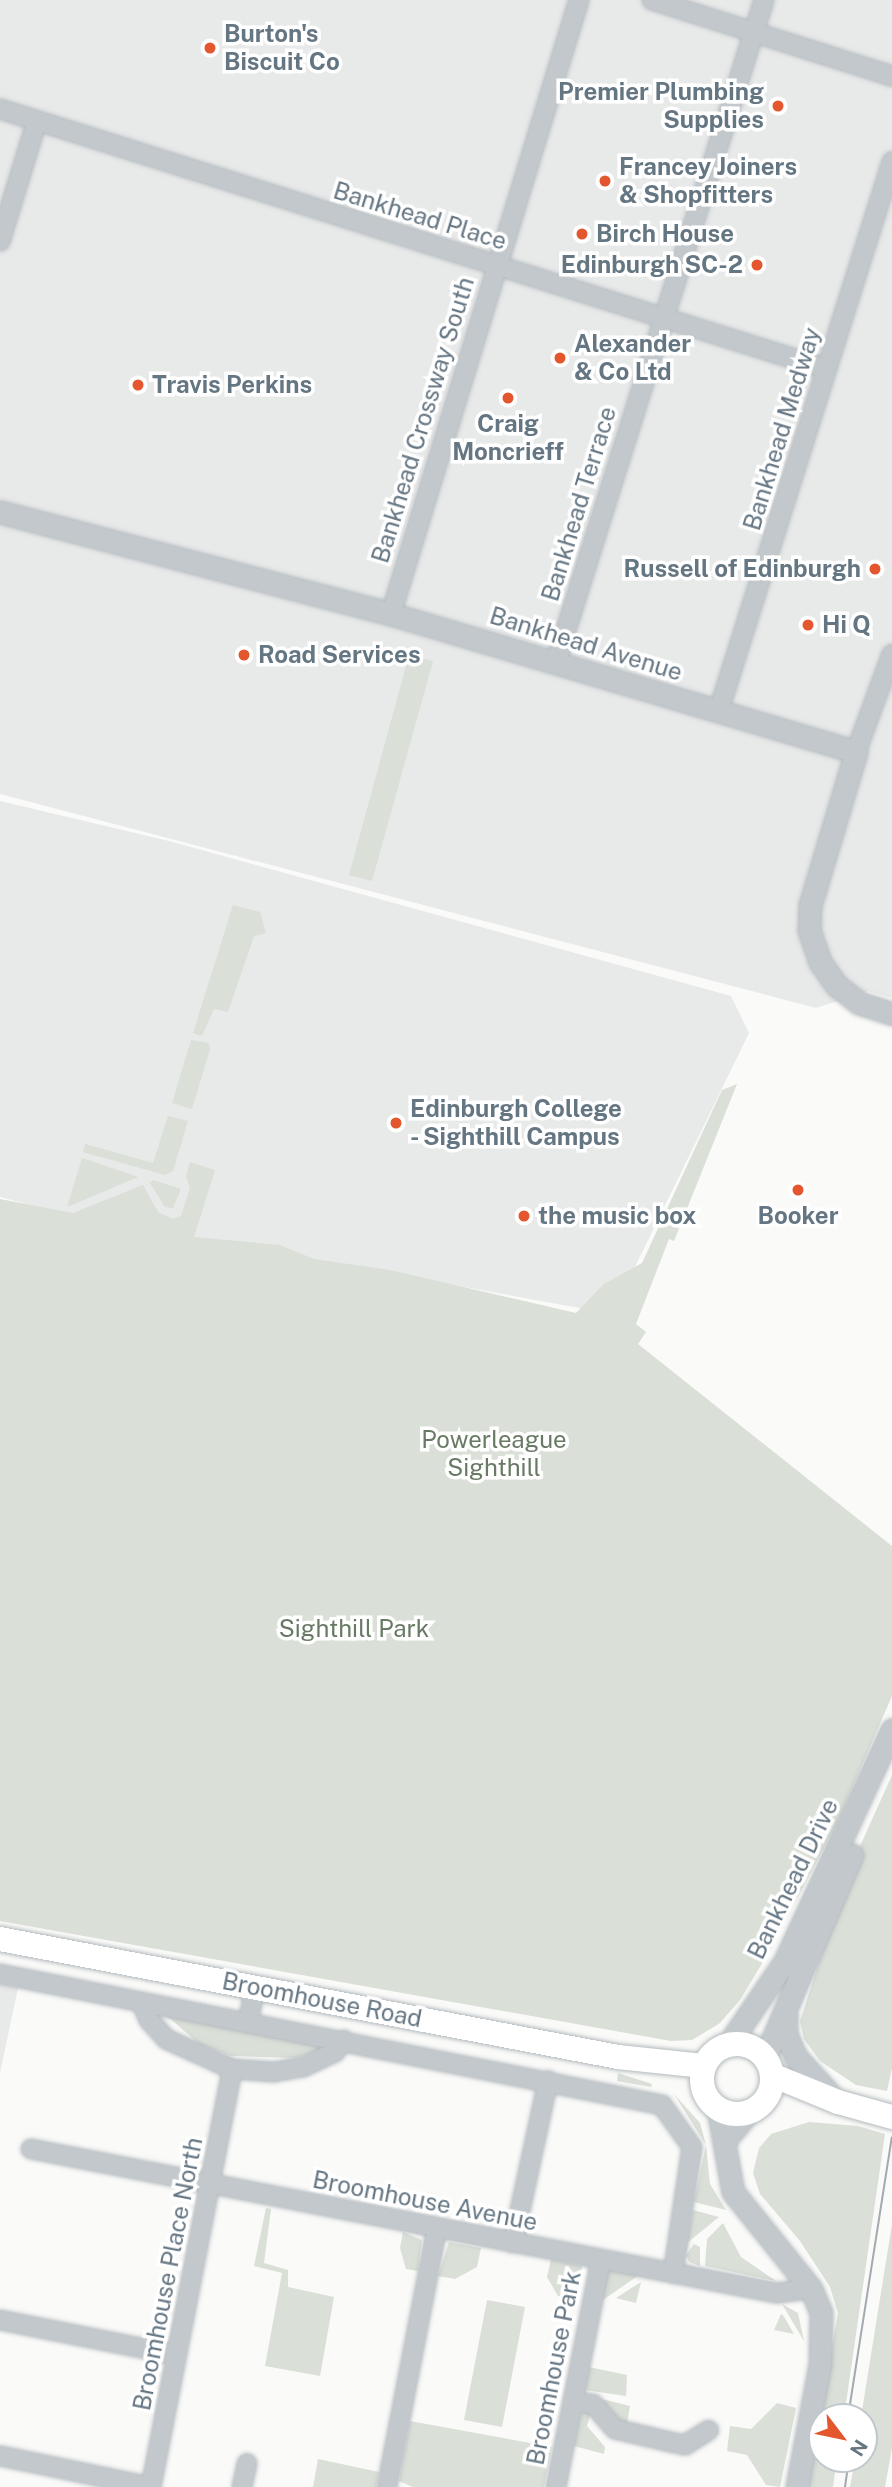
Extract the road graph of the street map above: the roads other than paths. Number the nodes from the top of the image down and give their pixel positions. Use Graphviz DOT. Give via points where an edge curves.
graph roads {
  1 [pos="579,0"];
  2 [pos="652,0"];
  3 [pos="764,0"];
  4 [pos="753,34"];
  5 [pos="892,76"];
  6 [pos="0,109"];
  7 [pos="37,121"];
  8 [pos="892,162"];
  9 [pos="0,241"];
  10 [pos="495,265"];
  11 [pos="663,314"];
  12 [pos="826,369"];
  13 [pos="0,512"];
  14 [pos="391,614"];
  15 [pos="892,654"];
  16 [pos="556,662"];
  17 [pos="719,710"];
  18 [pos="856,752"];
  19 [pos="892,1014"];
  20 [pos="892,1728"];
  21 [pos="892,1764"];
  22 [pos="0,1939"];
  23 [pos="0,1974"];
  24 [pos="796,1982"];
  25 [pos="255,1987"];
  26 [pos="142,2004"];
  27 [pos="248,2023"];
  28 [pos="344,2040"];
  29 [pos="728,2045"];
  30 [pos="232,2070"];
  31 [pos="769,2075"];
  32 [pos="704,2076"];
  33 [pos="548,2081"];
  34 [pos="838,2102"];
  35 [pos="718,2109"];
  36 [pos="748,2113"];
  37 [pos="892,2117"];
  38 [pos="726,2139"];
  39 [pos="31,2149"];
  40 [pos="210,2185"];
  41 [pos="437,2228"];
  42 [pos="513,2243"];
  43 [pos="601,2259"];
  44 [pos="673,2274"];
  45 [pos="811,2290"];
  46 [pos="0,2320"];
  47 [pos="177,2356"];
  48 [pos="573,2402"];
  49 [pos="709,2430"];
  50 [pos="0,2456"];
  51 [pos="247,2464"];
  52 [pos="151,2487"];
  53 [pos="242,2487"];
  54 [pos="387,2487"];
  55 [pos="556,2487"];
  56 [pos="797,2487"];
  1 -- 10 [label="street, Bankhead Crossway South"];
  2 -- 4 [label="street"];
  3 -- 4 [label="street, Bankhead Terrace"];
  4 -- 5 [label="street"];
  4 -- 11 [label="street, Bankhead Terrace"];
  6 -- 7 [label="street, Bankhead Place"];
  7 -- 9 [label="street"];
  7 -- 10 [label="street, Bankhead Place"];
  8 -- 12 [label="street, Bankhead Medway"];
  10 -- 11 [label="street, Bankhead Place"];
  10 -- 14 [label="street, Bankhead Crossway South"];
  11 -- 12 [label="street, Bankhead Place"];
  11 -- 16 [label="street, Bankhead Terrace"];
  12 -- 17 [label="street, Bankhead Medway"];
  13 -- 14 [label="street, Bankhead Avenue"];
  14 -- 16 [label="street, Bankhead Avenue"];
  15 -- 18 [label="street"];
  16 -- 17 [label="street, Bankhead Avenue"];
  17 -- 18 [label="street, Bankhead Avenue"];
  18 -- 19 [label="street" via="810,905 809,930 820,962 836,985 859,1003"];
  20 -- 29 [label="street, Bankhead Drive" via="785,1961"];
  21 -- 24 [label="street, Bankhead Drive"];
  22 -- 25 [label="main road, Broomhouse Road"];
  23 -- 26 [label="street, Broomhouse Road"];
  24 -- 31 [label="street, Bankhead Drive"];
  24 -- 34 [label="street" via="785,2019 786,2034 796,2057"];
  25 -- 27 [label="street"];
  25 -- 32 [label="main road, Broomhouse Road"];
  26 -- 27 [label="street, Broomhouse Road"];
  26 -- 30 [label="street, Broomhouse Road" via="166,2039"];
  27 -- 28 [label="street, Broomhouse Road"];
  28 -- 30 [label="street, Broomhouse Road" via="335,2052 303,2067 274,2072"];
  28 -- 33 [label="street, Broomhouse Road"];
  29 -- 31 [label="main road" via="747,2045"];
  29 -- 32 [label="main road" via="715,2052"];
  30 -- 40 [label="street, Broomhouse Place North"];
  31 -- 34 [label="main road"];
  31 -- 36 [label="main road"];
  32 -- 35 [label="main road"];
  33 -- 42 [label="street"];
  33 -- 44 [label="street, Broomhouse Road" via="662,2105 692,2147"];
  34 -- 37 [label="main road"];
  35 -- 36 [label="main road"];
  35 -- 38 [label="street"];
  36 -- 38 [label="street"];
  38 -- 45 [label="street" via="726,2168 733,2192"];
  39 -- 40 [label="street, Broomhouse Avenue"];
  40 -- 41 [label="street, Broomhouse Avenue"];
  40 -- 47 [label="street, Broomhouse Place North"];
  41 -- 42 [label="street, Broomhouse Avenue"];
  41 -- 54 [label="street"];
  42 -- 43 [label="street, Broomhouse Avenue"];
  43 -- 44 [label="street, Broomhouse Avenue"];
  43 -- 48 [label="street, Broomhouse Park"];
  44 -- 45 [label="street, Broomhouse Avenue" via="777,2293"];
  45 -- 56 [label="street" via="821,2313 823,2343"];
  46 -- 47 [label="street"];
  47 -- 52 [label="street, Broomhouse Place North"];
  48 -- 49 [label="street" via="593,2404 615,2429 670,2442 685,2445"];
  48 -- 55 [label="street, Broomhouse Park"];
  50 -- 52 [label="street"];
  51 -- 53 [label="street"];
}
